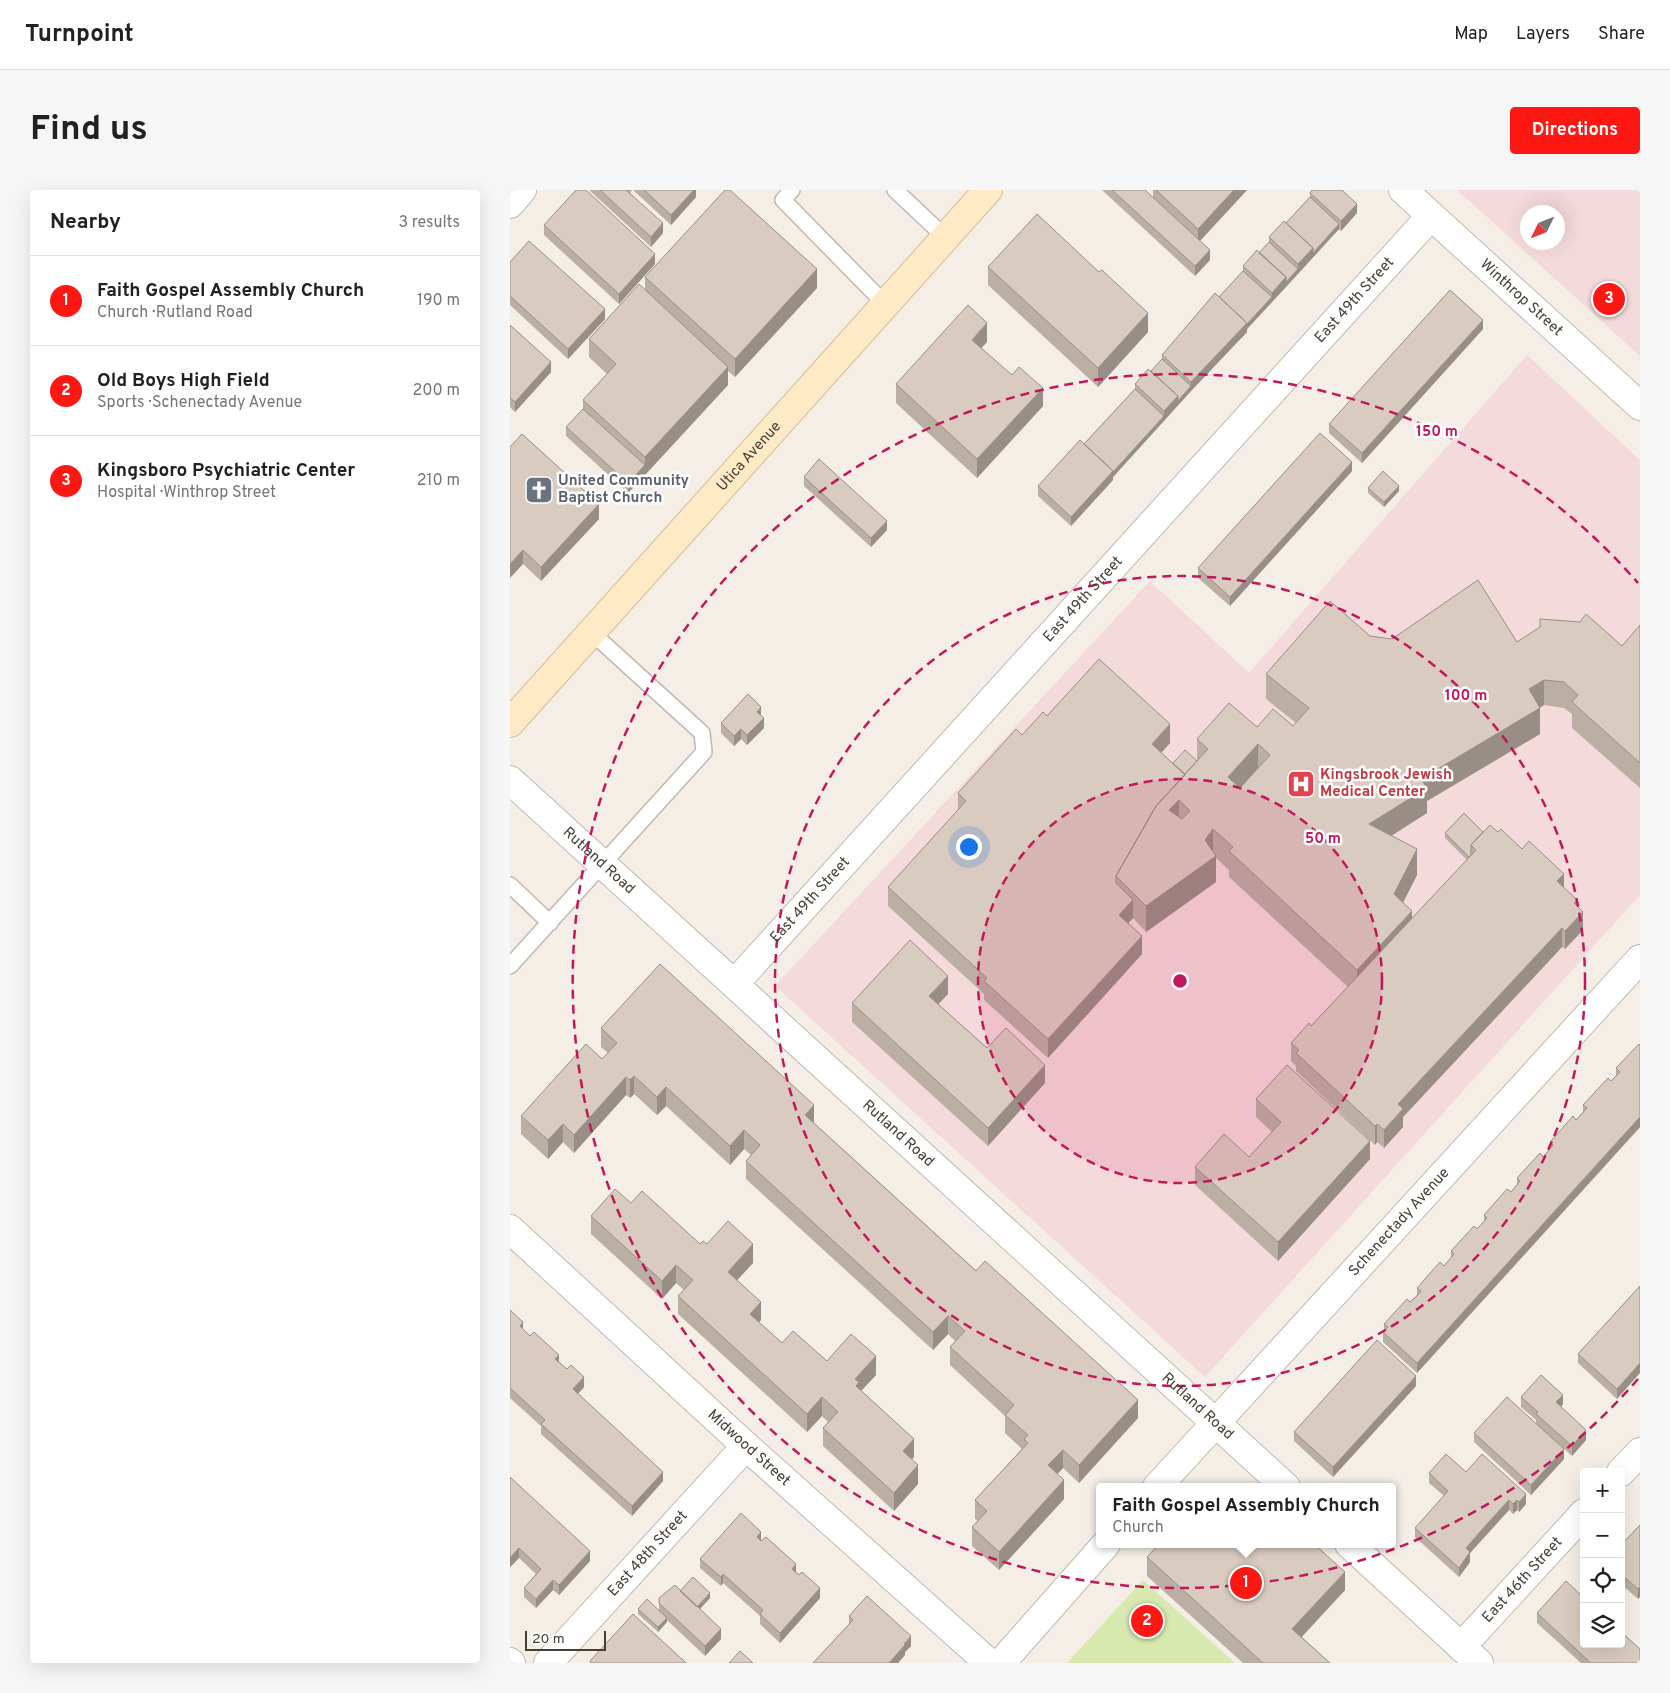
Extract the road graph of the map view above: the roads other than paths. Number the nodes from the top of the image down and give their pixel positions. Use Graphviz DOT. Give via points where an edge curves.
graph roads {
  1 [pos="522,190"];
  2 [pos="792,190"];
  3 [pos="894,190"];
  4 [pos="988,190"];
  5 [pos="1403,190"];
  6 [pos="510,204"];
  7 [pos="1431,216"];
  8 [pos="946,237"];
  9 [pos="886,305"];
  10 [pos="1640,406"];
  11 [pos="591,632"];
  12 [pos="510,723"];
  13 [pos="510,780"];
  14 [pos="603,864"];
  15 [pos="510,885"];
  16 [pos="550,923"];
  17 [pos="1640,959"];
  18 [pos="510,966"];
  19 [pos="734,984"];
  20 [pos="510,1229"];
  21 [pos="1215,1422"];
  22 [pos="746,1446"];
  23 [pos="1640,1452"];
  24 [pos="1625,1468"];
  25 [pos="1162,1483"];
  26 [pos="1282,1483"];
  27 [pos="1580,1518"];
  28 [pos="1102,1548"];
  29 [pos="1353,1548"];
  30 [pos="1470,1655"];
  31 [pos="548,1663"];
  32 [pos="989,1663"];
  33 [pos="1001,1663"];
  1 -- 6 [label="street"];
  2 -- 9 [label="lane" via="782,200"];
  3 -- 8 [label="lane"];
  4 -- 8 [label="main road, Utica Avenue"];
  5 -- 7 [label="street, Winthrop Street"];
  7 -- 10 [label="street, Winthrop Street"];
  7 -- 19 [label="street, East 49th Street"];
  8 -- 9 [label="main road, Utica Avenue"];
  9 -- 11 [label="main road, Utica Avenue"];
  11 -- 12 [label="main road, Utica Avenue"];
  11 -- 14 [label="lane" via="702,733 704,752"];
  13 -- 14 [label="street, Rutland Road"];
  14 -- 16 [label="lane"];
  14 -- 19 [label="street, Rutland Road"];
  15 -- 16 [label="lane"];
  16 -- 18 [label="lane"];
  17 -- 21 [label="street, Schenectady Avenue"];
  19 -- 21 [label="street, Rutland Road"];
  20 -- 22 [label="street, Midwood Street"];
  21 -- 25 [label="street, Schenectady Avenue"];
  21 -- 26 [label="street, Rutland Road"];
  22 -- 31 [label="street, East 48th Street"];
  22 -- 32 [label="street, Midwood Street"];
  23 -- 24 [label="street"];
  27 -- 30 [label="street, East 46th Street"];
  28 -- 33 [label="street"];
  29 -- 30 [label="street"];
}
